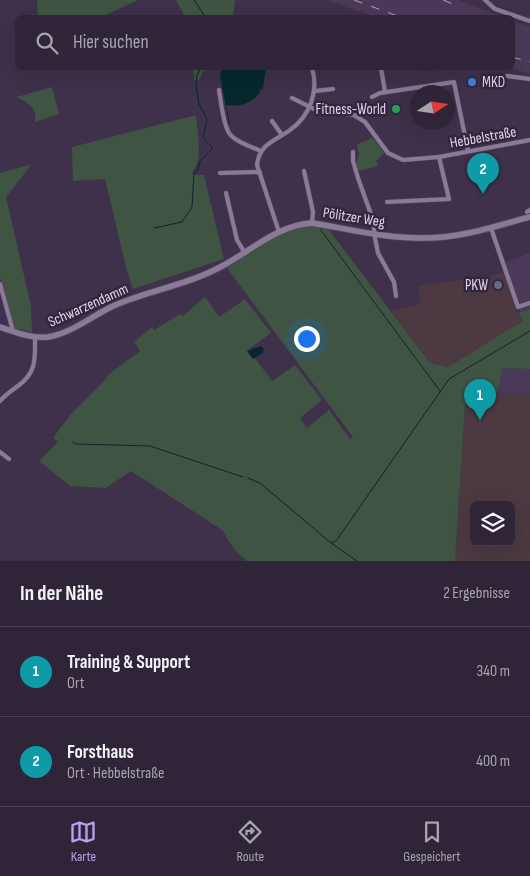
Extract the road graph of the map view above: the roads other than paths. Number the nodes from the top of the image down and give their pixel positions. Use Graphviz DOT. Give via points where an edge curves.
graph roads {
  1 [pos="485,0"];
  2 [pos="513,15"];
  3 [pos="515,16"];
  4 [pos="530,21"];
  5 [pos="313,70"];
  6 [pos="381,70"];
  7 [pos="507,76"];
  8 [pos="530,79"];
  9 [pos="333,89"];
  10 [pos="219,90"];
  11 [pos="315,91"];
  12 [pos="385,92"];
  13 [pos="372,97"];
  14 [pos="292,98"];
  15 [pos="310,107"];
  16 [pos="272,121"];
  17 [pos="282,135"];
  18 [pos="530,140"];
  19 [pos="260,151"];
  20 [pos="468,151"];
  21 [pos="353,152"];
  22 [pos="439,157"];
  23 [pos="304,171"];
  24 [pos="220,173"];
  25 [pos="260,173"];
  26 [pos="226,194"];
  27 [pos="387,202"];
  28 [pos="529,213"];
  29 [pos="312,223"];
  30 [pos="491,228"];
  31 [pos="279,232"];
  32 [pos="375,233"];
  33 [pos="245,253"];
  34 [pos="185,281"];
  35 [pos="0,284"];
  36 [pos="396,296"];
  37 [pos="530,303"];
  38 [pos="0,328"];
  39 [pos="13,332"];
  40 [pos="35,337"];
  41 [pos="0,401"];
  42 [pos="0,452"];
  43 [pos="9,460"];
  1 -- 2 [label="street" via="494,8"];
  3 -- 4 [label="street"];
  5 -- 11 [label="street"];
  6 -- 12 [label="street"];
  7 -- 8 [label="street"];
  9 -- 11 [label="street"];
  10 -- 19 [label="street" via="229,133"];
  11 -- 15 [label="street"];
  12 -- 13 [label="street"];
  12 -- 20 [label="street" via="454,82"];
  14 -- 15 [label="street, Hebbelstraße"];
  15 -- 17 [label="street" via="298,124"];
  15 -- 22 [label="street, Hebbelstraße" via="329,113 354,115 364,122 388,153 397,158"];
  16 -- 17 [label="street"];
  17 -- 19 [label="street"];
  18 -- 20 [label="street, Hebbelstraße"];
  19 -- 25 [label="street" via="257,166"];
  20 -- 22 [label="street, Hebbelstraße"];
  21 -- 32 [label="street"];
  22 -- 27 [label="street, Hebbelstraße" via="449,199"];
  23 -- 29 [label="street" via="313,212"];
  24 -- 25 [label="street"];
  25 -- 31 [label="street"];
  26 -- 33 [label="street" via="237,240"];
  28 -- 30 [label="main road, Pölitzer Weg"];
  29 -- 31 [label="main road, Pölitzer Weg"];
  29 -- 32 [label="main road, Pölitzer Weg"];
  30 -- 32 [label="main road, Pölitzer Weg" via="425,238"];
  30 -- 37 [label="street" via="518,307"];
  31 -- 33 [label="main road, Pölitzer Weg"];
  32 -- 36 [label="street" via="378,253 394,282"];
  33 -- 34 [label="main road, Pölitzer Weg" via="204,276"];
  34 -- 40 [label="main road, Schwarzendamm" via="113,306 67,331"];
  35 -- 39 [label="street"];
  38 -- 39 [label="main road, Schwarzendamm"];
  39 -- 40 [label="main road, Schwarzendamm"];
  40 -- 41 [label="street" via="33,371"];
  42 -- 43 [label="street"];
}
